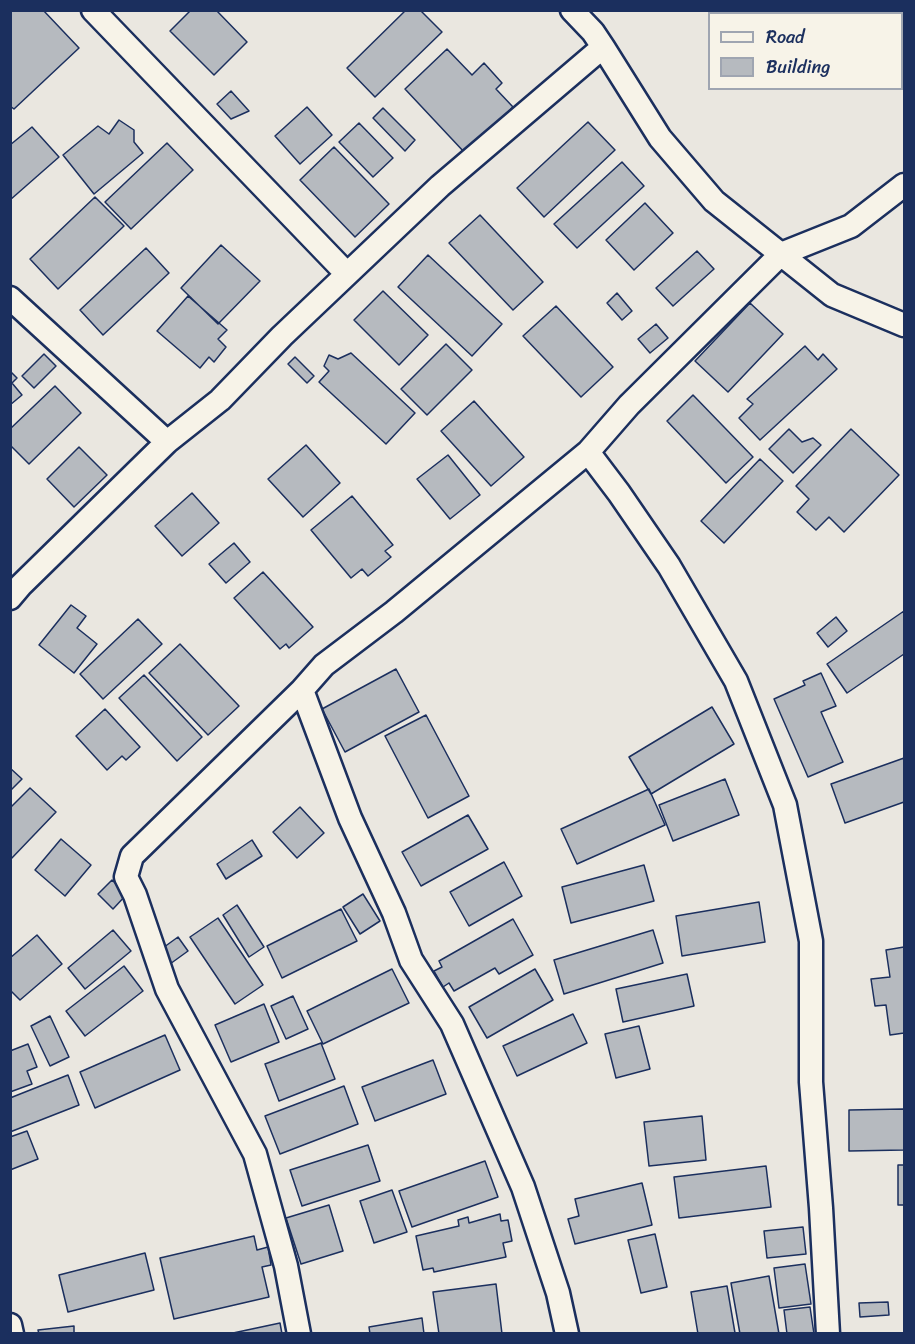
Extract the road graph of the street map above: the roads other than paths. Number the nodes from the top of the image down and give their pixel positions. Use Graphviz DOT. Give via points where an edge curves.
graph roads {
  1 [pos="93,10"];
  2 [pos="572,10"];
  3 [pos="603,47"];
  4 [pos="904,184"];
  5 [pos="781,254"];
  6 [pos="347,274"];
  7 [pos="10,298"];
  8 [pos="904,326"];
  9 [pos="167,442"];
  10 [pos="588,452"];
  11 [pos="10,598"];
  12 [pos="302,690"];
  13 [pos="10,1325"];
  14 [pos="12,1334"];
  15 [pos="299,1334"];
  16 [pos="567,1334"];
  17 [pos="828,1334"];
  1 -- 6 [label="street"];
  2 -- 3 [label="street"];
  3 -- 5 [label="street" via="660,138 714,201"];
  3 -- 6 [label="street" via="440,186"];
  4 -- 5 [label="street" via="851,226"];
  5 -- 8 [label="street" via="832,295"];
  5 -- 10 [label="street" via="629,405"];
  6 -- 9 [label="street" via="220,400"];
  7 -- 9 [label="street"];
  9 -- 11 [label="street"];
  10 -- 12 [label="street" via="324,665"];
  10 -- 17 [label="street" via="669,566 736,681 785,806 812,941 811,1082"];
  12 -- 15 [label="street" via="132,856 126,877 167,989 255,1154 286,1266"];
  12 -- 16 [label="street" via="350,818 411,960 452,1024 523,1187 558,1293"];
  13 -- 14 [label="street"];
}
